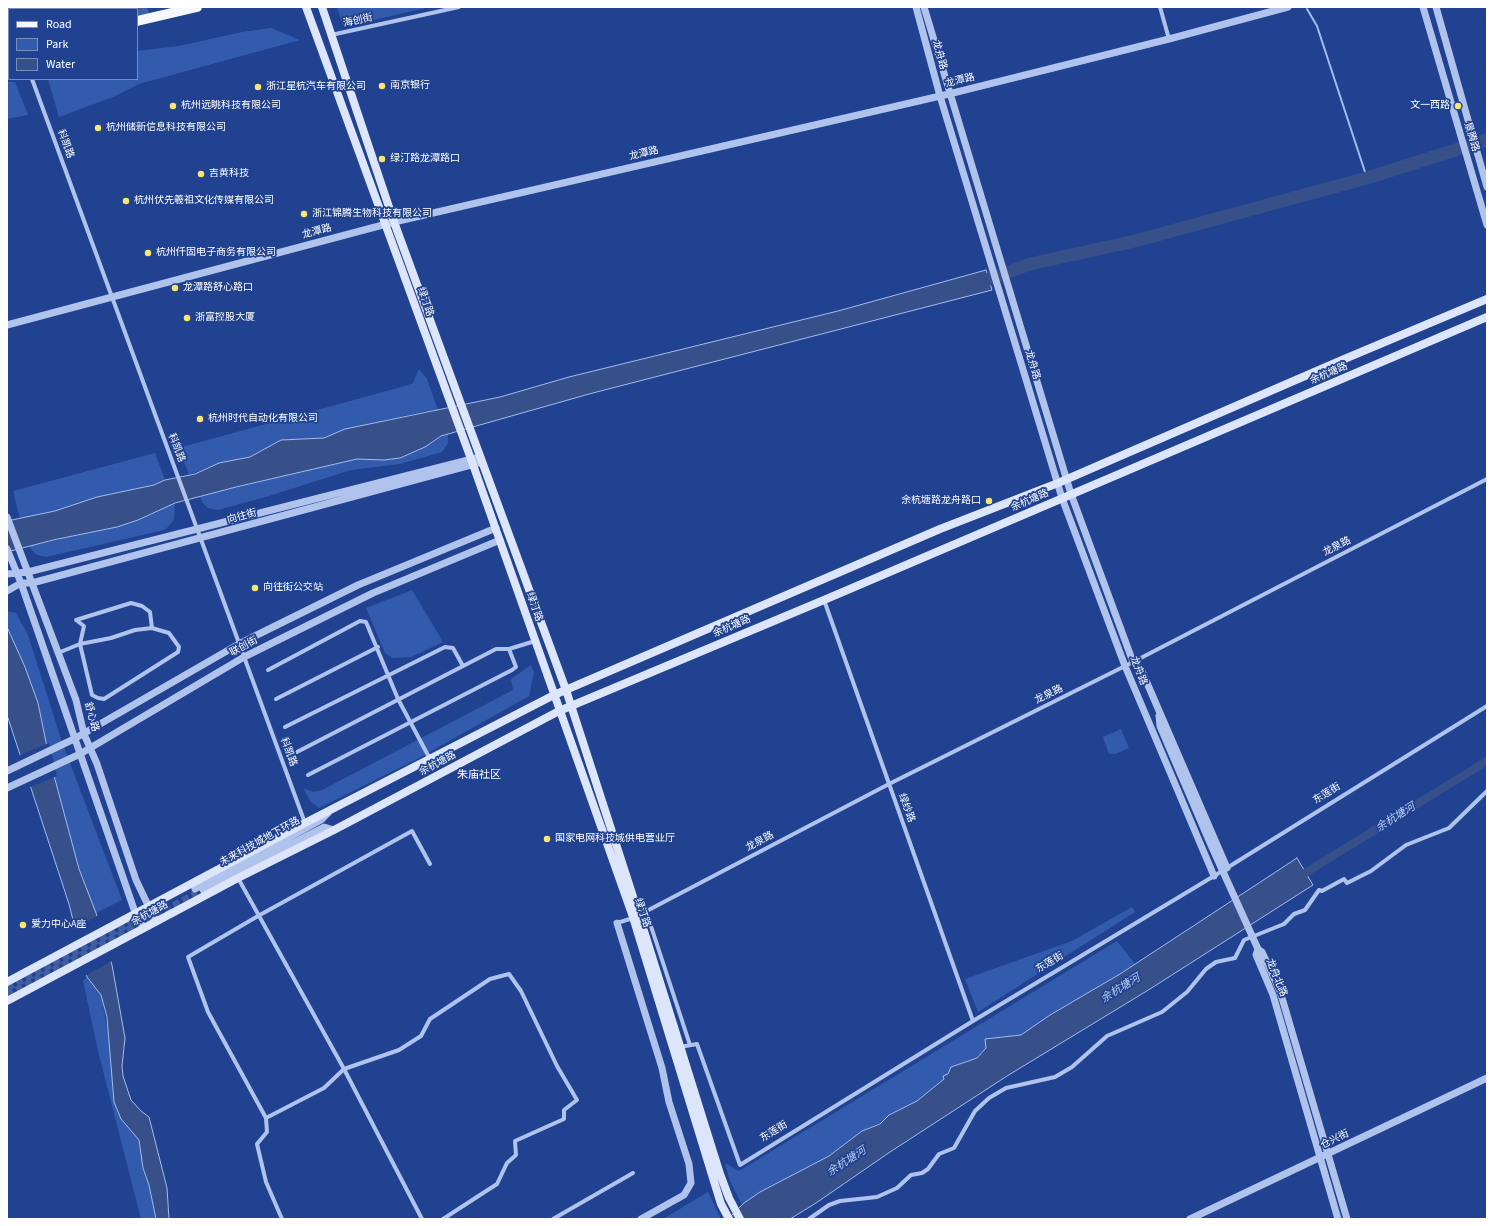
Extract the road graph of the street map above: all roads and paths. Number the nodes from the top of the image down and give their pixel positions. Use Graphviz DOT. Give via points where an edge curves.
graph roads {
  1 [pos="197,7"];
  2 [pos="306,7"];
  3 [pos="322,7"];
  4 [pos="458,7"];
  5 [pos="916,7"];
  6 [pos="924,7"];
  7 [pos="1160,7"];
  8 [pos="1288,7"];
  9 [pos="1423,7"];
  10 [pos="1436,7"];
  11 [pos="138,21"];
  12 [pos="331,34"];
  13 [pos="1169,39"];
  14 [pos="32,80"];
  15 [pos="949,94"];
  16 [pos="940,96"];
  17 [pos="1487,187"];
  18 [pos="394,222"];
  19 [pos="385,225"];
  20 [pos="1487,226"];
  21 [pos="111,298"];
  22 [pos="1487,299"];
  23 [pos="1487,318"];
  24 [pos="7,325"];
  25 [pos="481,460"];
  26 [pos="472,462"];
  27 [pos="1067,479"];
  28 [pos="1487,479"];
  29 [pos="1058,483"];
  30 [pos="1071,494"];
  31 [pos="1062,498"];
  32 [pos="7,517"];
  33 [pos="496,528"];
  34 [pos="197,529"];
  35 [pos="201,539"];
  36 [pos="500,540"];
  37 [pos="8,551"];
  38 [pos="28,572"];
  39 [pos="17,574"];
  40 [pos="7,576"];
  41 [pos="21,583"];
  42 [pos="32,583"];
  43 [pos="7,585"];
  44 [pos="7,591"];
  45 [pos="824,600"];
  46 [pos="152,628"];
  47 [pos="535,641"];
  48 [pos="80,644"];
  49 [pos="239,644"];
  50 [pos="378,647"];
  51 [pos="509,649"];
  52 [pos="58,653"];
  53 [pos="244,658"];
  54 [pos="1133,662"];
  55 [pos="463,666"];
  56 [pos="1124,666"];
  57 [pos="268,670"];
  58 [pos="389,675"];
  59 [pos="566,690"];
  60 [pos="554,695"];
  61 [pos="276,698"];
  62 [pos="398,699"];
  63 [pos="571,706"];
  64 [pos="1487,706"];
  65 [pos="559,711"];
  66 [pos="1159,711"];
  67 [pos="411,722"];
  68 [pos="1150,722"];
  69 [pos="1160,726"];
  70 [pos="285,727"];
  71 [pos="84,734"];
  72 [pos="74,739"];
  73 [pos="91,748"];
  74 [pos="297,752"];
  75 [pos="80,754"];
  76 [pos="430,760"];
  77 [pos="7,770"];
  78 [pos="308,775"];
  79 [pos="888,784"];
  80 [pos="7,788"];
  81 [pos="1487,791"];
  82 [pos="331,810"];
  83 [pos="305,823"];
  84 [pos="334,830"];
  85 [pos="430,864"];
  86 [pos="1227,868"];
  87 [pos="1214,876"];
  88 [pos="238,878"];
  89 [pos="148,908"];
  90 [pos="136,914"];
  91 [pos="640,915"];
  92 [pos="258,916"];
  93 [pos="156,922"];
  94 [pos="616,923"];
  95 [pos="144,928"];
  96 [pos="1258,949"];
  97 [pos="7,982"];
  98 [pos="7,1001"];
  99 [pos="973,1021"];
  100 [pos="690,1045"];
  101 [pos="680,1046"];
  102 [pos="344,1069"];
  103 [pos="1487,1078"];
  104 [pos="266,1118"];
  105 [pos="1329,1154"];
  106 [pos="1321,1157"];
  107 [pos="632,1173"];
  108 [pos="282,1219"];
  109 [pos="422,1219"];
  110 [pos="443,1219"];
  111 [pos="553,1219"];
  112 [pos="641,1219"];
  113 [pos="729,1219"];
  114 [pos="740,1219"];
  115 [pos="809,1219"];
  116 [pos="1190,1219"];
  117 [pos="1338,1219"];
  118 [pos="1347,1219"];
  1 -- 11 [label="main road"];
  2 -- 19 [label="main road, 绿汀路"];
  3 -- 12 [label="main road, 绿汀路"];
  4 -- 12 [label="street, 海创街"];
  5 -- 16 [label="street, 龙舟路"];
  6 -- 15 [label="street, 龙舟路"];
  7 -- 13 [label="street"];
  8 -- 13 [label="street, 龙潭路"];
  9 -- 20 [label="street, 景腾路"];
  10 -- 17 [label="street, 景腾路"];
  12 -- 18 [label="main road, 绿汀路"];
  13 -- 15 [label="street, 龙潭路"];
  14 -- 21 [label="street, 科凯路"];
  15 -- 16 [label="street, 龙潭路"];
  15 -- 27 [label="street, 龙舟路"];
  16 -- 18 [label="street, 龙潭路"];
  16 -- 29 [label="street, 龙舟路"];
  18 -- 19 [label="street, 龙潭路"];
  18 -- 25 [label="main road, 绿汀路"];
  19 -- 21 [label="street, 龙潭路"];
  19 -- 26 [label="main road, 绿汀路" via="400,260"];
  21 -- 24 [label="street, 龙潭路"];
  21 -- 34 [label="street, 科凯路"];
  22 -- 27 [label="main road, 余杭塘路"];
  23 -- 30 [label="main road, 余杭塘路"];
  25 -- 26 [label="street, 向往街"];
  25 -- 59 [label="main road, 绿汀路"];
  26 -- 33 [label="main road, 绿汀路"];
  26 -- 34 [label="street, 向往街"];
  26 -- 35 [label="street, 向往街"];
  27 -- 29 [label="main road, 余杭塘路"];
  27 -- 30 [label="street, 龙舟路"];
  28 -- 54 [label="street, 龙泉路"];
  29 -- 31 [label="street, 龙舟路"];
  29 -- 59 [label="main road, 余杭塘路" via="940,529"];
  30 -- 31 [label="main road, 余杭塘路"];
  30 -- 54 [label="street, 龙舟路"];
  31 -- 45 [label="main road, 余杭塘路"];
  31 -- 56 [label="street, 龙舟路"];
  32 -- 38 [label="street, 舒心路"];
  33 -- 36 [label="main road, 绿汀路"];
  33 -- 49 [label="street, 联创街" via="358,585"];
  34 -- 35 [label="street, 科凯路"];
  34 -- 38 [label="street, 向往街"];
  35 -- 42 [label="street, 向往街"];
  35 -- 49 [label="street, 科凯路"];
  36 -- 47 [label="main road, 绿汀路"];
  36 -- 53 [label="street, 联创街" via="373,594"];
  37 -- 39 [label="street"];
  38 -- 39 [label="street, 向往街"];
  38 -- 42 [label="street, 舒心路"];
  39 -- 40 [label="street, 向往街"];
  39 -- 41 [label="street"];
  41 -- 42 [label="street, 向往街"];
  41 -- 43 [label="street"];
  41 -- 44 [label="street, 向往街"];
  41 -- 72 [label="street"];
  42 -- 52 [label="street, 舒心路"];
  45 -- 63 [label="main road, 余杭塘路"];
  45 -- 79 [label="street, 绿纱路"];
  46 -- 48 [label="street"];
  46 -- 48 [label="street" via="150,612 131,603 76,620 84,626"];
  46 -- 48 [label="street" via="169,633 179,647 178,652 104,699 92,695"];
  47 -- 51 [label="street"];
  47 -- 60 [label="main road, 绿汀路"];
  48 -- 52 [label="street"];
  49 -- 53 [label="street, 科凯路"];
  49 -- 71 [label="street, 联创街"];
  50 -- 57 [label="street" via="366,622 360,621"];
  50 -- 58 [label="street"];
  50 -- 61 [label="street"];
  51 -- 55 [label="street" via="496,649"];
  51 -- 67 [label="street" via="516,667 512,670"];
  52 -- 71 [label="street, 舒心路" via="76,700"];
  53 -- 73 [label="street, 联创街"];
  53 -- 83 [label="street, 科凯路"];
  54 -- 56 [label="street, 龙泉路"];
  54 -- 66 [label="street, 龙舟路" via="1140,669"];
  55 -- 58 [label="street" via="453,648 444,647"];
  55 -- 62 [label="street"];
  56 -- 68 [label="street, 龙舟路"];
  56 -- 79 [label="street, 龙泉路"];
  58 -- 62 [label="street"];
  58 -- 70 [label="street"];
  59 -- 60 [label="main road, 余杭塘路"];
  59 -- 63 [label="main road, 绿汀路"];
  60 -- 65 [label="main road, 绿汀路"];
  60 -- 76 [label="main road, 余杭塘路"];
  62 -- 67 [label="street"];
  62 -- 74 [label="street"];
  63 -- 65 [label="main road, 余杭塘路"];
  63 -- 91 [label="main road, 绿汀路"];
  64 -- 86 [label="street, 东莲街"];
  65 -- 84 [label="main road, 余杭塘路"];
  65 -- 91 [label="main road, 绿汀路"];
  66 -- 69 [label="street, 龙舟路"];
  66 -- 86 [label="street, 龙舟路"];
  67 -- 76 [label="street"];
  67 -- 78 [label="street"];
  68 -- 69 [label="street"];
  68 -- 87 [label="street, 龙舟路"];
  69 -- 96 [label="street, 龙舟路"];
  71 -- 72 [label="street, 联创街"];
  71 -- 73 [label="street, 舒心路"];
  72 -- 75 [label="street"];
  72 -- 77 [label="street, 联创街"];
  73 -- 75 [label="street, 联创街"];
  73 -- 89 [label="street, 舒心路"];
  75 -- 80 [label="street, 联创街"];
  75 -- 90 [label="street"];
  76 -- 82 [label="main road, 余杭塘路"];
  79 -- 91 [label="street, 龙泉路"];
  79 -- 99 [label="street, 绿纱路"];
  81 -- 115 [label="street" via="1449,828 1406,845 1371,871 1347,884 1344,879 1322,891 1319,890 1305,910 1294,914 1284,924 1244,940 1235,958 1216,962 1206,969 1187,992 1162,1012 1107,1036 1072,1068 1054,1077 1006,1088 989,1098 975,1111 954,1148 939,1154 922,1173 910,1175 897,1188 877,1197 840,1201 829,1205"];
  82 -- 83 [label="main road, 余杭塘路"];
  82 -- 84 [label="street, 未来科技城地下环路" via="321,820 196,891 324,827"];
  83 -- 89 [label="main road, 余杭塘路"];
  84 -- 88 [label="main road, 余杭塘路"];
  85 -- 92 [label="street" via="412,831"];
  86 -- 87 [label="street, 东莲街"];
  87 -- 99 [label="street, 东莲街"];
  88 -- 92 [label="street"];
  88 -- 93 [label="main road, 余杭塘路"];
  89 -- 90 [label="main road, 余杭塘路"];
  89 -- 93 [label="street, 舒心路"];
  90 -- 95 [label="street"];
  90 -- 97 [label="main road, 余杭塘路"];
  91 -- 94 [label="street, 龙泉路"];
  91 -- 100 [label="street, 东莲街"];
  91 -- 101 [label="main road, 绿汀路"];
  91 -- 113 [label="main road, 绿汀路" via="721,1204"];
  92 -- 102 [label="street"];
  92 -- 104 [label="street" via="188,957 208,1012"];
  93 -- 95 [label="main road, 余杭塘路"];
  94 -- 112 [label="street" via="662,1068 669,1102 689,1164 691,1183 684,1196"];
  95 -- 98 [label="main road, 余杭塘路"];
  96 -- 105 [label="street, 龙舟北路" via="1262,952 1280,991"];
  96 -- 106 [label="street, 龙舟北路" via="1256,956 1273,995"];
  99 -- 100 [label="street, 东莲街" via="740,1165 697,1044"];
  100 -- 101 [label="street"];
  101 -- 114 [label="main road, 绿汀路" via="729,1198"];
  102 -- 104 [label="street" via="324,1088"];
  102 -- 109 [label="street"];
  102 -- 110 [label="street" via="399,1050 421,1036 430,1019 490,979 509,974 521,992 557,1066 577,1100 564,1110 564,1119 515,1141 516,1155 507,1163 497,1184"];
  103 -- 105 [label="street, 仓兴街"];
  104 -- 108 [label="street" via="267,1132 257,1144 266,1182"];
  105 -- 106 [label="street, 仓兴街"];
  105 -- 118 [label="street, 龙舟北路"];
  106 -- 116 [label="street, 仓兴街"];
  106 -- 117 [label="street, 龙舟北路"];
  107 -- 111 [label="street"];
}
